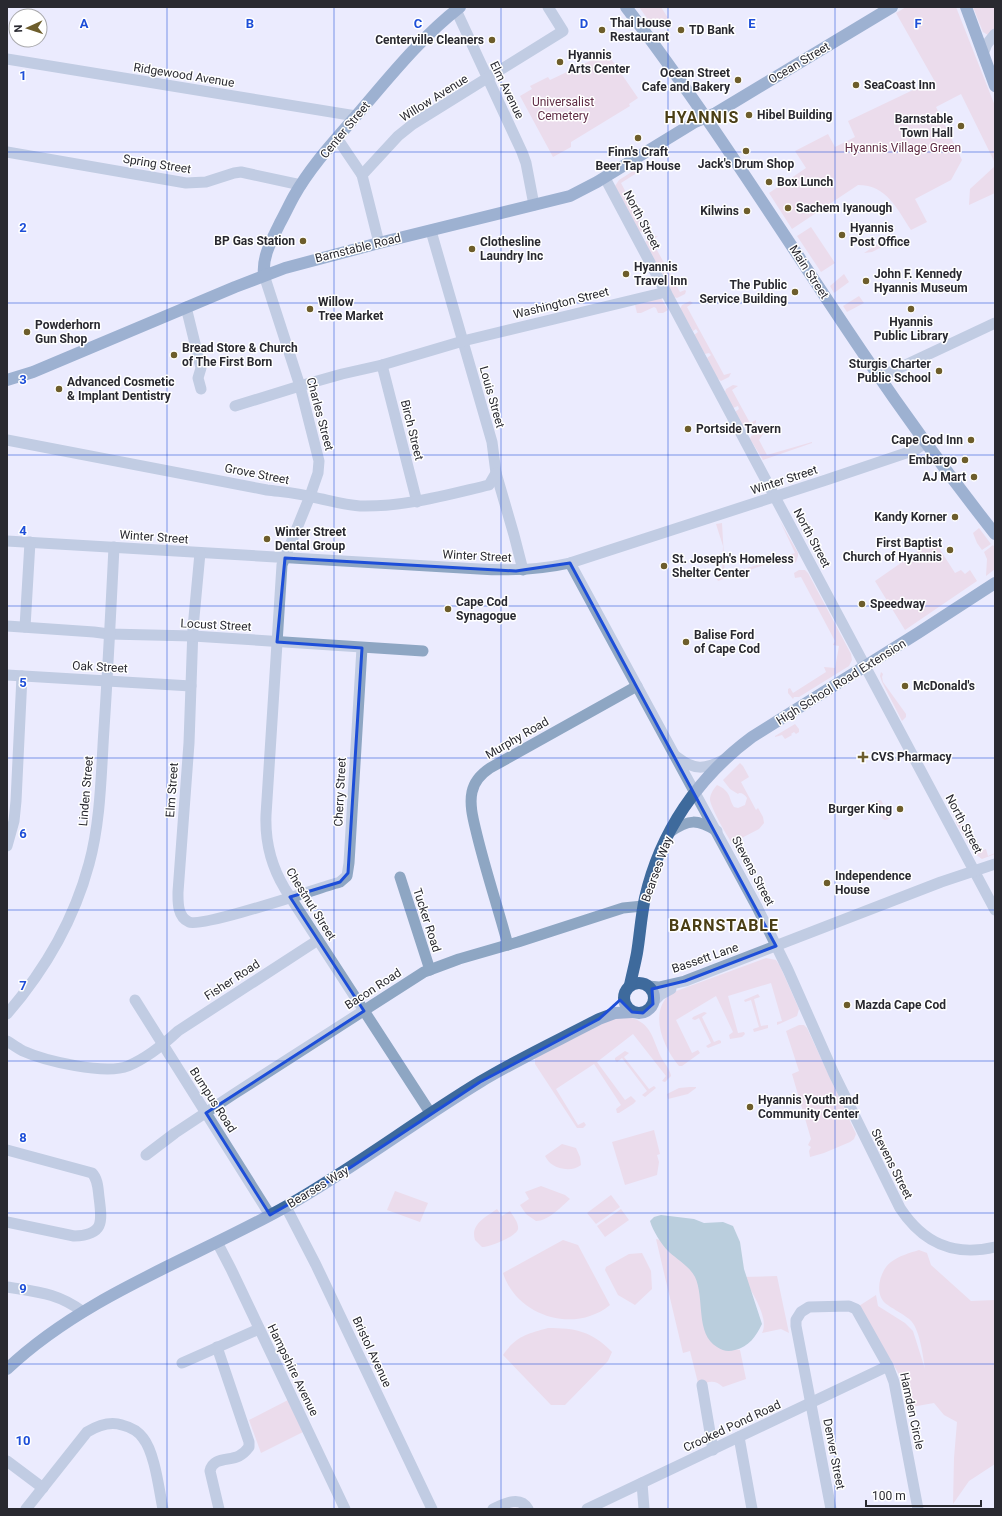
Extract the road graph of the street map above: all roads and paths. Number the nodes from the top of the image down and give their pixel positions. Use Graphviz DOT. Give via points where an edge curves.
graph roads {
  1 [pos="548,7"];
  2 [pos="626,7"];
  3 [pos="892,7"];
  4 [pos="966,7"];
  5 [pos="458,9"];
  6 [pos="995,34"];
  7 [pos="983,54"];
  8 [pos="7,58"];
  9 [pos="487,79"];
  10 [pos="995,86"];
  11 [pos="356,116"];
  12 [pos="706,118"];
  13 [pos="337,138"];
  14 [pos="7,152"];
  15 [pos="362,175"];
  16 [pos="605,178"];
  17 [pos="301,185"];
  18 [pos="534,206"];
  19 [pos="431,231"];
  20 [pos="380,243"];
  21 [pos="264,275"];
  22 [pos="666,292"];
  23 [pos="186,307"];
  24 [pos="995,323"];
  25 [pos="463,341"];
  26 [pos="382,366"];
  27 [pos="880,377"];
  28 [pos="7,380"];
  29 [pos="300,386"];
  30 [pos="201,389"];
  31 [pos="235,406"];
  32 [pos="7,440"];
  33 [pos="925,443"];
  34 [pos="496,472"];
  35 [pos="310,496"];
  36 [pos="775,496"];
  37 [pos="417,502"];
  38 [pos="995,534"];
  39 [pos="7,541"];
  40 [pos="30,542"];
  41 [pos="114,547"];
  42 [pos="200,552"];
  43 [pos="284,558"];
  44 [pos="570,563"];
  45 [pos="523,570"];
  46 [pos="995,583"];
  47 [pos="7,626"];
  48 [pos="25,627"];
  49 [pos="109,634"];
  50 [pos="193,636"];
  51 [pos="277,642"];
  52 [pos="362,648"];
  53 [pos="423,652"];
  54 [pos="866,666"];
  55 [pos="7,675"];
  56 [pos="22,676"];
  57 [pos="107,681"];
  58 [pos="191,686"];
  59 [pos="637,686"];
  60 [pos="675,755"];
  61 [pos="726,759"];
  62 [pos="695,791"];
  63 [pos="670,832"];
  64 [pos="717,832"];
  65 [pos="7,846"];
  66 [pos="995,864"];
  67 [pos="974,872"];
  68 [pos="400,877"];
  69 [pos="290,897"];
  70 [pos="644,906"];
  71 [pos="995,910"];
  72 [pos="318,940"];
  73 [pos="508,945"];
  74 [pos="776,946"];
  75 [pos="637,952"];
  76 [pos="430,970"];
  77 [pos="685,981"];
  78 [pos="645,985"];
  79 [pos="627,990"];
  80 [pos="134,1000"];
  81 [pos="654,1001"];
  82 [pos="364,1011"];
  83 [pos="632,1012"];
  84 [pos="7,1014"];
  85 [pos="599,1018"];
  86 [pos="7,1041"];
  87 [pos="163,1046"];
  88 [pos="206,1113"];
  89 [pos="430,1114"];
  90 [pos="7,1150"];
  91 [pos="146,1155"];
  92 [pos="286,1206"];
  93 [pos="270,1215"];
  94 [pos="7,1222"];
  95 [pos="217,1242"];
  96 [pos="995,1247"];
  97 [pos="7,1287"];
  98 [pos="83,1312"];
  99 [pos="259,1329"];
  100 [pos="216,1347"];
  101 [pos="182,1363"];
  102 [pos="888,1366"];
  103 [pos="7,1369"];
  104 [pos="702,1385"];
  105 [pos="811,1403"];
  106 [pos="739,1437"];
  107 [pos="713,1450"];
  108 [pos="7,1461"];
  109 [pos="642,1483"];
  110 [pos="43,1488"];
  111 [pos="26,1509"];
  112 [pos="163,1509"];
  113 [pos="219,1509"];
  114 [pos="345,1509"];
  115 [pos="432,1509"];
  116 [pos="492,1509"];
  117 [pos="528,1509"];
  118 [pos="587,1509"];
  119 [pos="644,1509"];
  120 [pos="752,1509"];
  121 [pos="831,1509"];
  122 [pos="918,1509"];
  1 -- 9 [label="street, Willow Avenue" via="563,31"];
  2 -- 12 [label="main road, Main Street" via="666,59"];
  3 -- 12 [label="main road, Ocean Street"];
  4 -- 7 [label="main road"];
  5 -- 9 [label="street, Elm Avenue"];
  5 -- 11 [label="main road, Center Street" via="406,58"];
  6 -- 7 [label="street"];
  7 -- 10 [label="main road"];
  8 -- 11 [label="street, Ridgewood Avenue"];
  9 -- 15 [label="street, Willow Avenue" via="413,124 398,136"];
  9 -- 18 [label="street, Elm Avenue" via="524,158"];
  11 -- 13 [label="main road, Center Street"];
  12 -- 16 [label="main road, Barnstable Road" via="695,122"];
  12 -- 27 [label="main road, Main Street"];
  13 -- 15 [label="street"];
  13 -- 17 [label="main road, Center Street"];
  14 -- 17 [label="street, Spring Street" via="186,183 206,182 241,172"];
  15 -- 20 [label="street"];
  16 -- 18 [label="main road, Barnstable Road" via="570,196"];
  16 -- 22 [label="street, North Street"];
  17 -- 21 [label="main road, Center Street" via="271,241"];
  18 -- 19 [label="main road, Barnstable Road"];
  19 -- 20 [label="main road, Barnstable Road"];
  19 -- 25 [label="street, Louis Street"];
  20 -- 21 [label="main road, Barnstable Road" via="303,262"];
  21 -- 23 [label="main road, Barnstable Road"];
  21 -- 29 [label="street, Charles Street"];
  22 -- 25 [label="street, Washington Street"];
  22 -- 36 [label="street, North Street"];
  23 -- 28 [label="main road, Barnstable Road" via="33,372"];
  23 -- 30 [label="street" via="201,368 198,378"];
  24 -- 27 [label="street"];
  25 -- 26 [label="street, Washington Street"];
  25 -- 34 [label="street, Louis Street" via="492,442"];
  26 -- 29 [label="street, Washington Street"];
  26 -- 37 [label="street, Birch Street"];
  27 -- 33 [label="main road, Main Street"];
  29 -- 31 [label="street, Washington Street"];
  29 -- 35 [label="street, Charles Street" via="319,461 318,473"];
  32 -- 35 [label="street, Grove Street"];
  33 -- 36 [label="street, Winter Street" via="915,450 888,460"];
  33 -- 38 [label="main road, Main Street"];
  34 -- 37 [label="street, Grove Street" via="489,485"];
  34 -- 45 [label="street, Louis Street"];
  35 -- 37 [label="street, Grove Street" via="359,506"];
  35 -- 43 [label="street, Charles Street"];
  36 -- 44 [label="street, Winter Street"];
  36 -- 54 [label="street, North Street"];
  39 -- 40 [label="street, Winter Street"];
  40 -- 41 [label="street, Winter Street"];
  40 -- 48 [label="street"];
  41 -- 42 [label="street, Winter Street"];
  41 -- 49 [label="street, Linden Street"];
  42 -- 43 [label="street, Winter Street"];
  42 -- 50 [label="street, Elm Street"];
  43 -- 45 [label="street, Winter Street"];
  43 -- 51 [label="street, Chestnut Street"];
  44 -- 45 [label="street, Winter Street"];
  44 -- 59 [label="street, Stevens Street"];
  46 -- 54 [label="main road, High School Road Extension"];
  47 -- 48 [label="street, Locust Street"];
  48 -- 49 [label="street, Locust Street"];
  49 -- 50 [label="street, Locust Street"];
  49 -- 57 [label="street, Linden Street"];
  50 -- 51 [label="street, Locust Street"];
  50 -- 58 [label="street, Elm Street"];
  51 -- 52 [label="street, Locust Street"];
  51 -- 69 [label="street, Chestnut Street" via="266,831 273,866"];
  52 -- 53 [label="street, Locust Street"];
  52 -- 69 [label="street, Cherry Street" via="348,873 340,882"];
  54 -- 61 [label="main road, High School Road Extension" via="758,733"];
  54 -- 67 [label="street, North Street"];
  55 -- 56 [label="street, Oak Street"];
  56 -- 57 [label="street, Oak Street"];
  56 -- 65 [label="street" via="16,801"];
  57 -- 58 [label="street, Oak Street"];
  57 -- 84 [label="street, Linden Street" via="97,815 85,878 58,942 38,974"];
  58 -- 69 [label="street, Elm Street" via="178,892 181,914 189,922 200,922"];
  59 -- 60 [label="street, Stevens Street"];
  59 -- 73 [label="street, Murphy Road" via="490,768 476,781 471,798 474,820"];
  60 -- 61 [label="street" via="690,765 700,767"];
  60 -- 62 [label="street, Stevens Street"];
  61 -- 62 [label="main road, High School Road Extension"];
  62 -- 63 [label="main road, Bearses Way"];
  62 -- 64 [label="street, Stevens Street"];
  63 -- 64 [label="street" via="681,824 693,822 707,825"];
  63 -- 70 [label="main road, Bearses Way" via="648,887"];
  64 -- 74 [label="street, Stevens Street"];
  66 -- 67 [label="street, Bassett Lane"];
  67 -- 71 [label="street, North Street"];
  67 -- 74 [label="street, Bassett Lane" via="941,882"];
  68 -- 76 [label="street, Tucker Road"];
  69 -- 72 [label="street, Chestnut Street"];
  70 -- 73 [label="street, Bacon Road" via="623,908"];
  70 -- 75 [label="main road, Bearses Way"];
  72 -- 82 [label="street, Chestnut Street"];
  72 -- 87 [label="street, Fisher Road" via="178,1031"];
  73 -- 76 [label="street, Bacon Road"];
  74 -- 77 [label="street, Bassett Lane"];
  74 -- 96 [label="street, Stevens Street" via="862,1133 910,1223 932,1241 951,1248 974,1250"];
  75 -- 78 [label="main road, Bearses Way"];
  75 -- 79 [label="main road, Bearses Way"];
  76 -- 82 [label="street, Bacon Road"];
  77 -- 78 [label="street, Bassett Lane" via="659,987"];
  77 -- 81 [label="street" via="660,994"];
  78 -- 79 [label="main road" via="634,983"];
  78 -- 81 [label="main road" via="653,993"];
  79 -- 83 [label="main road" via="626,1007"];
  79 -- 85 [label="main road" via="613,1008"];
  80 -- 87 [label="street, Bumpus Road"];
  81 -- 83 [label="main road" via="647,1011"];
  82 -- 88 [label="street, Bacon Road"];
  82 -- 89 [label="street, Chestnut Street"];
  83 -- 85 [label="main road, Bearses Way" via="615,1013"];
  85 -- 89 [label="main road, Bearses Way" via="480,1082"];
  86 -- 87 [label="street, Fisher Road" via="22,1050 54,1061 109,1069 128,1066"];
  87 -- 88 [label="street, Bumpus Road"];
  88 -- 91 [label="street, Bacon Road"];
  88 -- 93 [label="street, Bumpus Road"];
  89 -- 92 [label="main road, Bearses Way" via="333,1179"];
  90 -- 94 [label="street" via="92,1173 97,1180 102,1219 92,1232 74,1236"];
  92 -- 93 [label="main road, Bearses Way"];
  92 -- 115 [label="street, Bristol Avenue"];
  93 -- 95 [label="main road, Bearses Way"];
  95 -- 98 [label="main road, Bearses Way"];
  95 -- 99 [label="street, Hampshire Avenue"];
  97 -- 98 [label="street" via="49,1294 65,1300"];
  98 -- 103 [label="main road, Bearses Way" via="38,1343"];
  99 -- 100 [label="street"];
  99 -- 114 [label="street, Hampshire Avenue"];
  100 -- 101 [label="street"];
  100 -- 113 [label="street" via="249,1442 249,1448 242,1455 215,1462 211,1468"];
  102 -- 105 [label="street, Crooked Pond Road"];
  102 -- 105 [label="street, Hamden Circle" via="856,1309 849,1306 806,1308 798,1316 796,1326"];
  102 -- 122 [label="street, Hamden Circle" via="894,1382"];
  104 -- 107 [label="street"];
  105 -- 106 [label="street, Crooked Pond Road"];
  105 -- 121 [label="street, Denver Street"];
  106 -- 107 [label="street, Crooked Pond Road"];
  106 -- 120 [label="street"];
  107 -- 109 [label="street, Crooked Pond Road"];
  108 -- 110 [label="street"];
  109 -- 118 [label="street, Crooked Pond Road"];
  109 -- 119 [label="street"];
  110 -- 111 [label="street"];
  110 -- 112 [label="street" via="87,1432 100,1426 119,1424 137,1432 148,1447"];
  116 -- 117 [label="street" via="514,1502 523,1504"];
}
